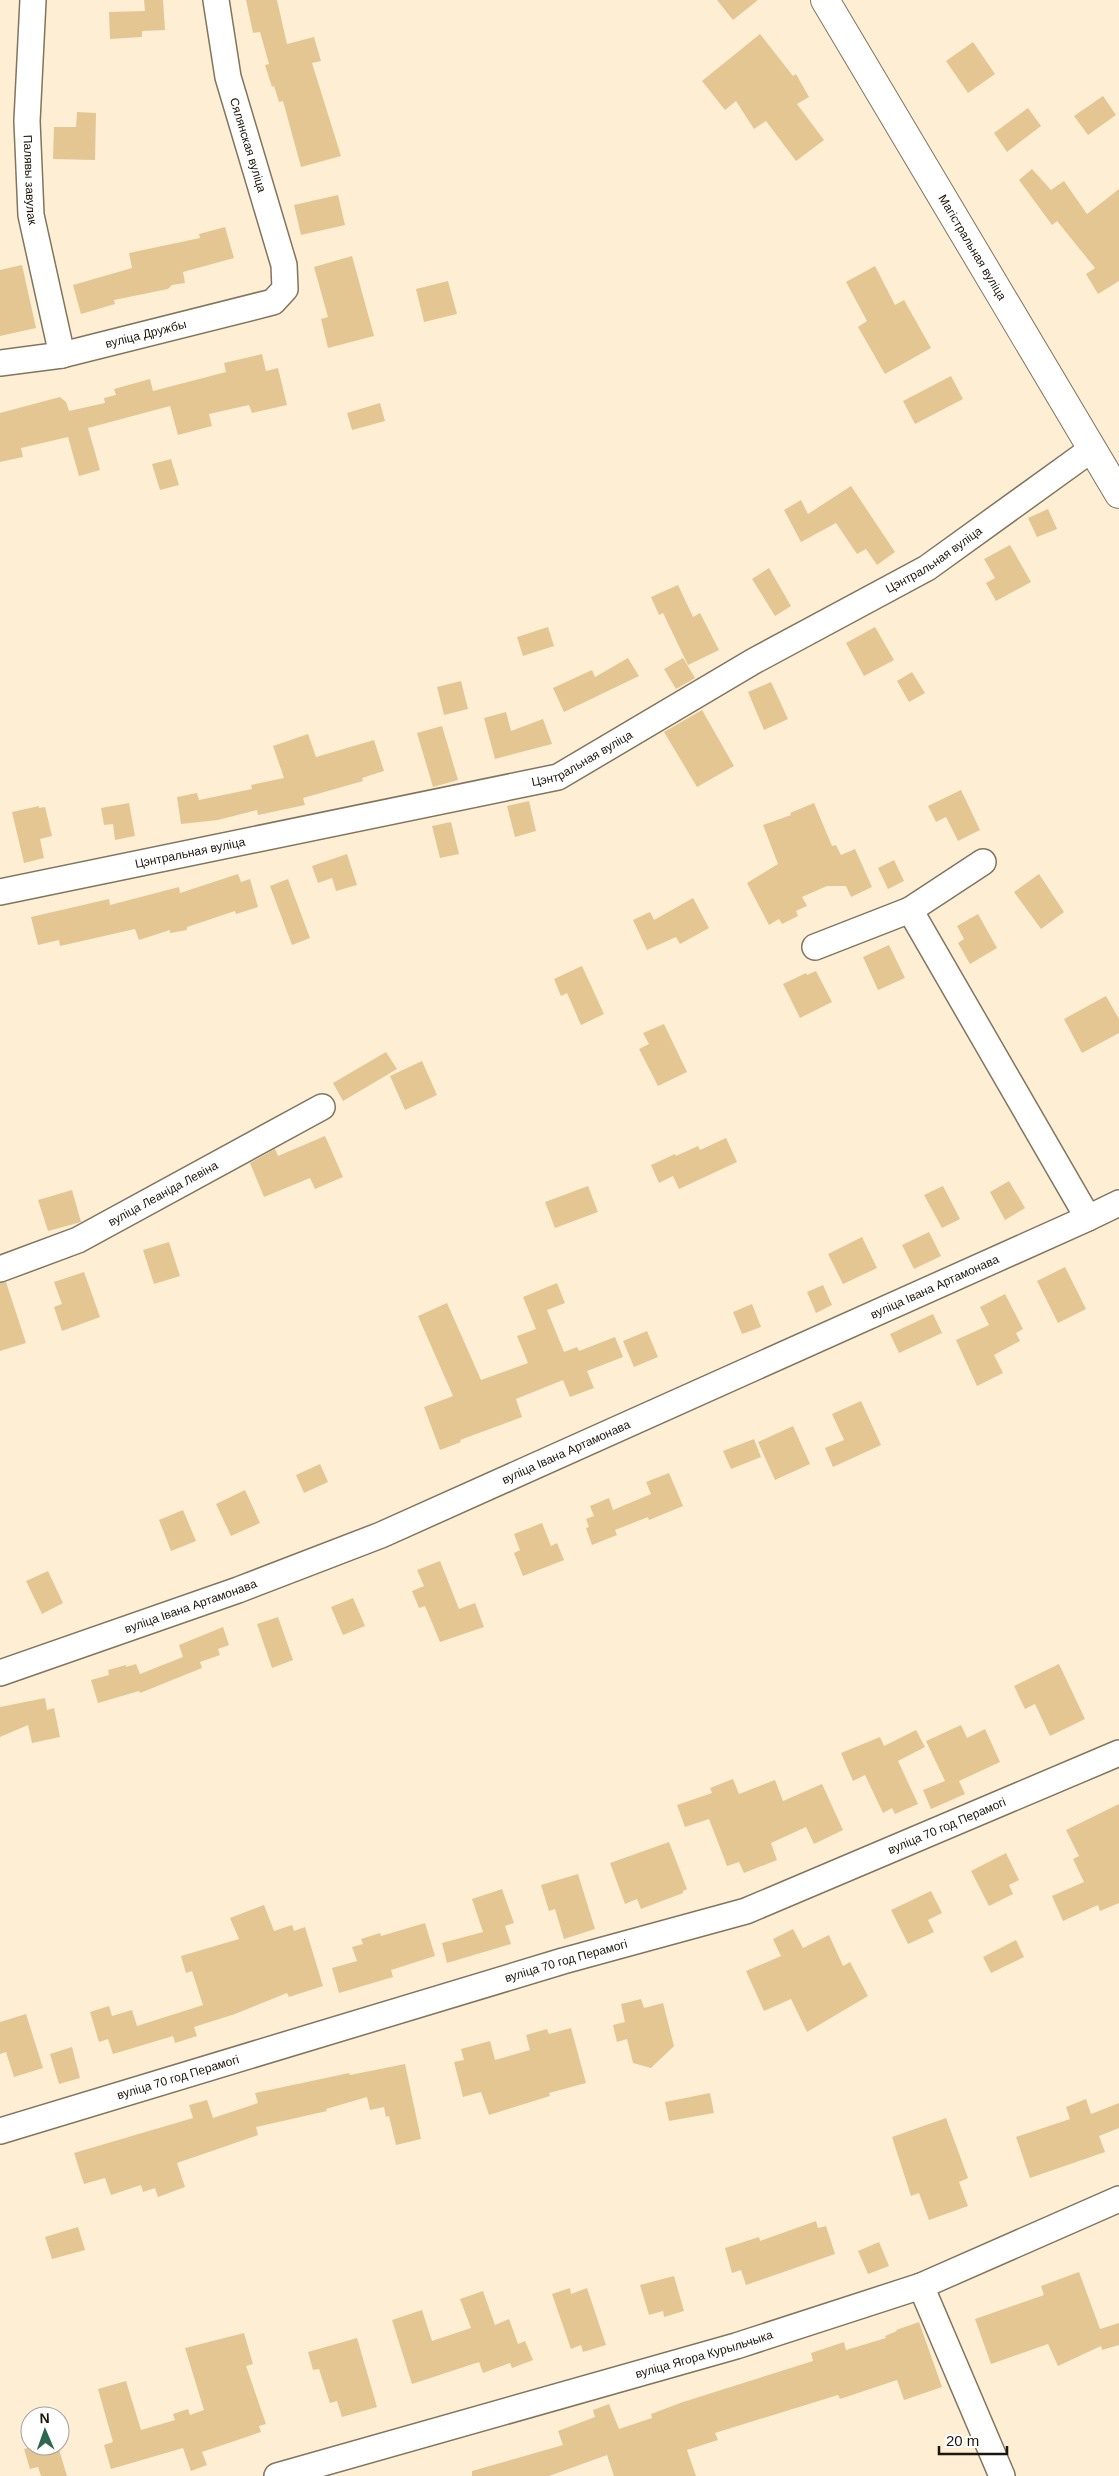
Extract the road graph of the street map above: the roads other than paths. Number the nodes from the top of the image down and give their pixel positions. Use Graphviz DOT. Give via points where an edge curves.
graph roads {
  1 [pos="33,0"];
  2 [pos="216,0"];
  3 [pos="825,0"];
  4 [pos="285,289"];
  5 [pos="62,356"];
  6 [pos="0,363"];
  7 [pos="1092,449"];
  8 [pos="1119,494"];
  9 [pos="984,862"];
  10 [pos="0,892"];
  11 [pos="910,910"];
  12 [pos="815,947"];
  13 [pos="322,1107"];
  14 [pos="1119,1202"];
  15 [pos="1088,1218"];
  16 [pos="0,1269"];
  17 [pos="0,1673"];
  18 [pos="1119,1753"];
  19 [pos="0,2131"];
  20 [pos="1119,2200"];
  21 [pos="921,2286"];
  22 [pos="277,2476"];
  23 [pos="1002,2476"];
  1 -- 5 [label="street, Палявы завулак" via="27,120 31,215"];
  2 -- 4 [label="street, Сялянская вуліца" via="228,77 284,265"];
  3 -- 7 [label="main road, Магістральная вуліца"];
  4 -- 5 [label="street, вуліца Дружбы" via="274,302"];
  5 -- 6 [label="street, вуліца Дружбы"];
  7 -- 8 [label="main road, Магістральная вуліца"];
  7 -- 10 [label="street, Цэнтральная вуліца" via="927,568 754,661 558,777"];
  9 -- 11 [label="street"];
  11 -- 12 [label="street"];
  11 -- 15 [label="street"];
  13 -- 16 [label="street, вуліца Леаніда Левіна" via="78,1240"];
  14 -- 15 [label="street, вуліца Івана Артамонава"];
  15 -- 17 [label="street, вуліца Івана Артамонава" via="381,1535 238,1590"];
  18 -- 19 [label="street, вуліца 70 год Перамогі" via="746,1911 563,1961"];
  20 -- 21 [label="street, вуліца Ягора Курыльчыка"];
  21 -- 22 [label="street, вуліца Ягора Курыльчыка" via="736,2346"];
  21 -- 23 [label="street"];
}
